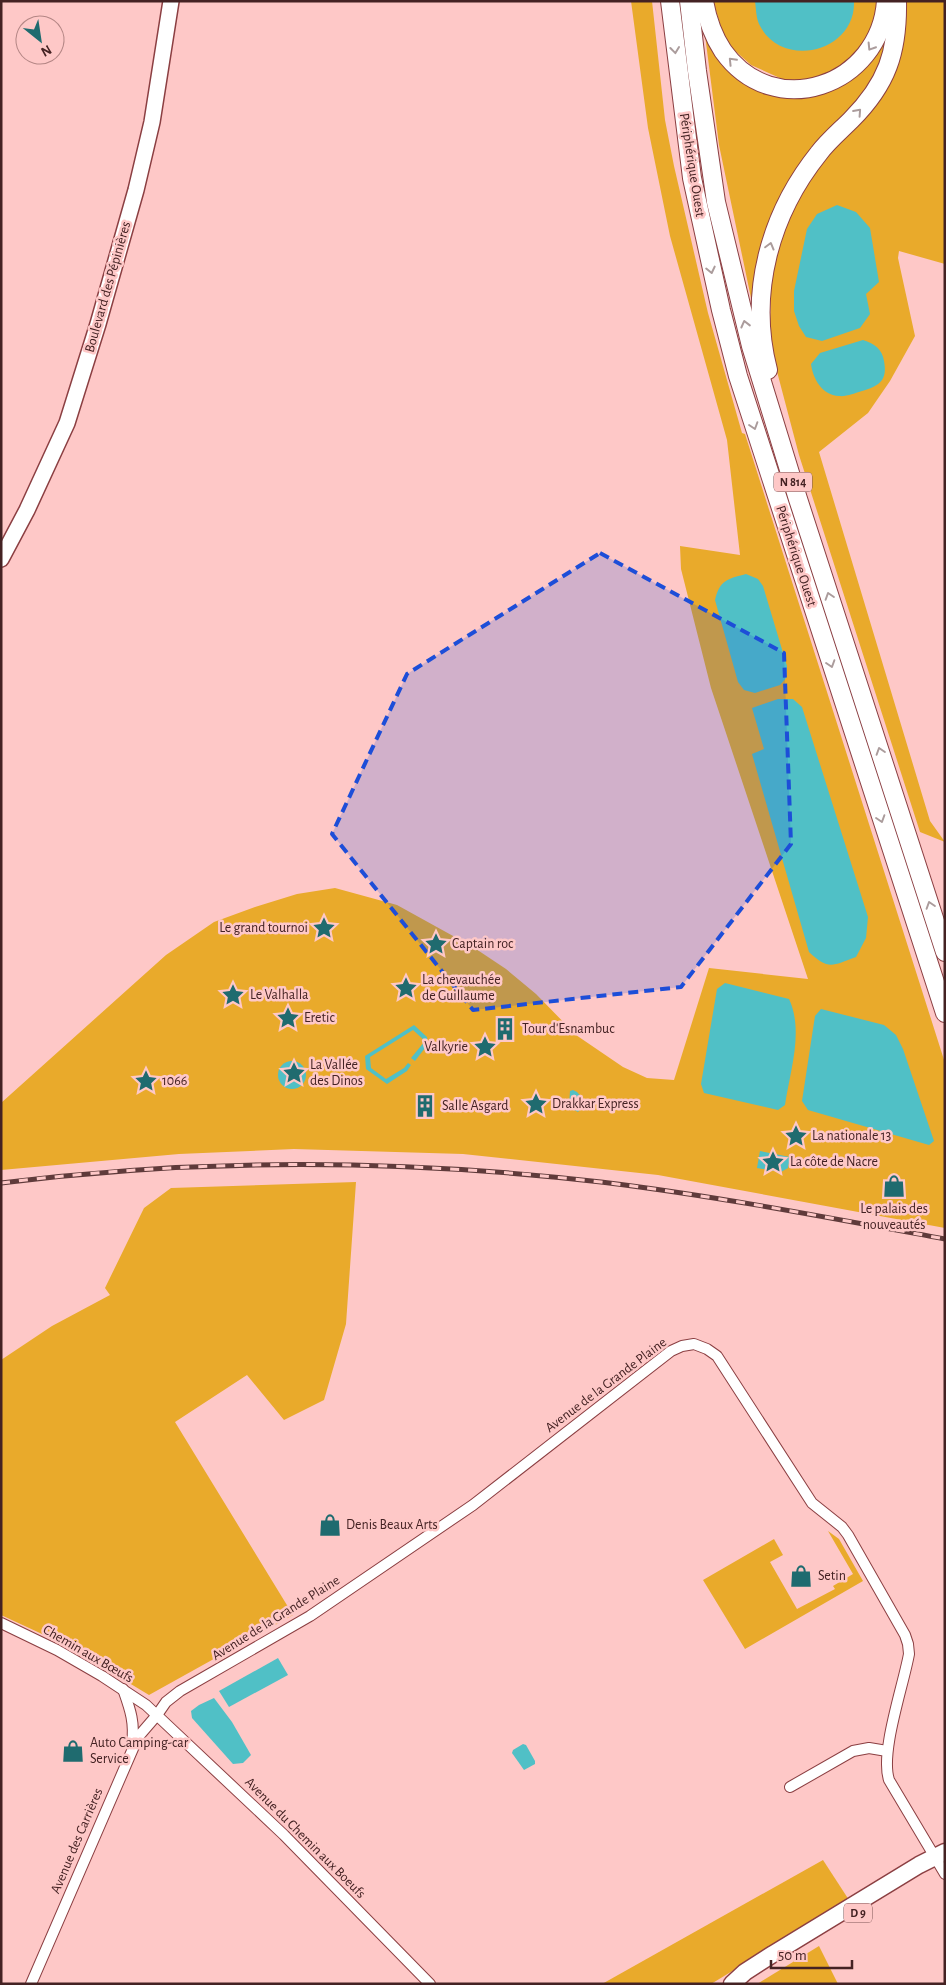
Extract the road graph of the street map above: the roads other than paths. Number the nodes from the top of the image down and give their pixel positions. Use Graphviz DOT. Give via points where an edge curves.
graph roads {
  1 [pos="170,1"];
  2 [pos="670,1"];
  3 [pos="689,1"];
  4 [pos="704,1"];
  5 [pos="886,1"];
  6 [pos="897,1"];
  7 [pos="798,499"];
  8 [pos="1,559"];
  9 [pos="945,952"];
  10 [pos="945,1013"];
  11 [pos="1,1623"];
  12 [pos="123,1689"];
  13 [pos="157,1715"];
  14 [pos="132,1750"];
  15 [pos="887,1751"];
  16 [pos="790,1787"];
  17 [pos="942,1862"];
  18 [pos="427,1983"];
  19 [pos="31,1984"];
  20 [pos="732,1984"];
  21 [pos="736,1984"];
  1 -- 8 [label="main road, Boulevard des Pépinières" via="152,122 98,324 67,423"];
  2 -- 10 [label="highway, Périphérique Ouest / N 814, one-way" via="692,178 738,376"];
  7 -- 3 [label="highway, Périphérique Ouest / N 814, one-way" via="751,346 716,202"];
  5 -- 4 [label="highway, one-way" via="879,33 860,63 837,79 795,90 761,82 732,62 715,38"];
  7 -- 6 [label="highway, one-way" via="764,348 761,297 765,263 785,204 803,172 865,105 882,81 896,39"];
  9 -- 7 [label="highway, Périphérique Ouest / N 814, one-way"];
  11 -- 12 [label="street, Chemin aux Bœufs"];
  12 -- 13 [label="street, Chemin aux Bœufs"];
  12 -- 14 [label="street" via="134,1728"];
  13 -- 14 [label="street, Avenue des Carrières" via="138,1737"];
  13 -- 15 [label="street, Avenue de la Grande Plaine" via="171,1697 310,1616 473,1505 671,1352 694,1344 717,1356 812,1503 842,1526 905,1635 909,1654"];
  13 -- 18 [label="street, Avenue du Chemin aux Boeufs" via="284,1835"];
  14 -- 19 [label="street, Avenue des Carrières"];
  15 -- 16 [label="street" via="869,1748 853,1751"];
  15 -- 17 [label="street, Avenue de la Grande Plaine" via="889,1780"];
  17 -- 20 [label="main road, D 9" via="919,1865 773,1954"];
  17 -- 21 [label="main road, D 9" via="796,1952"];
}
